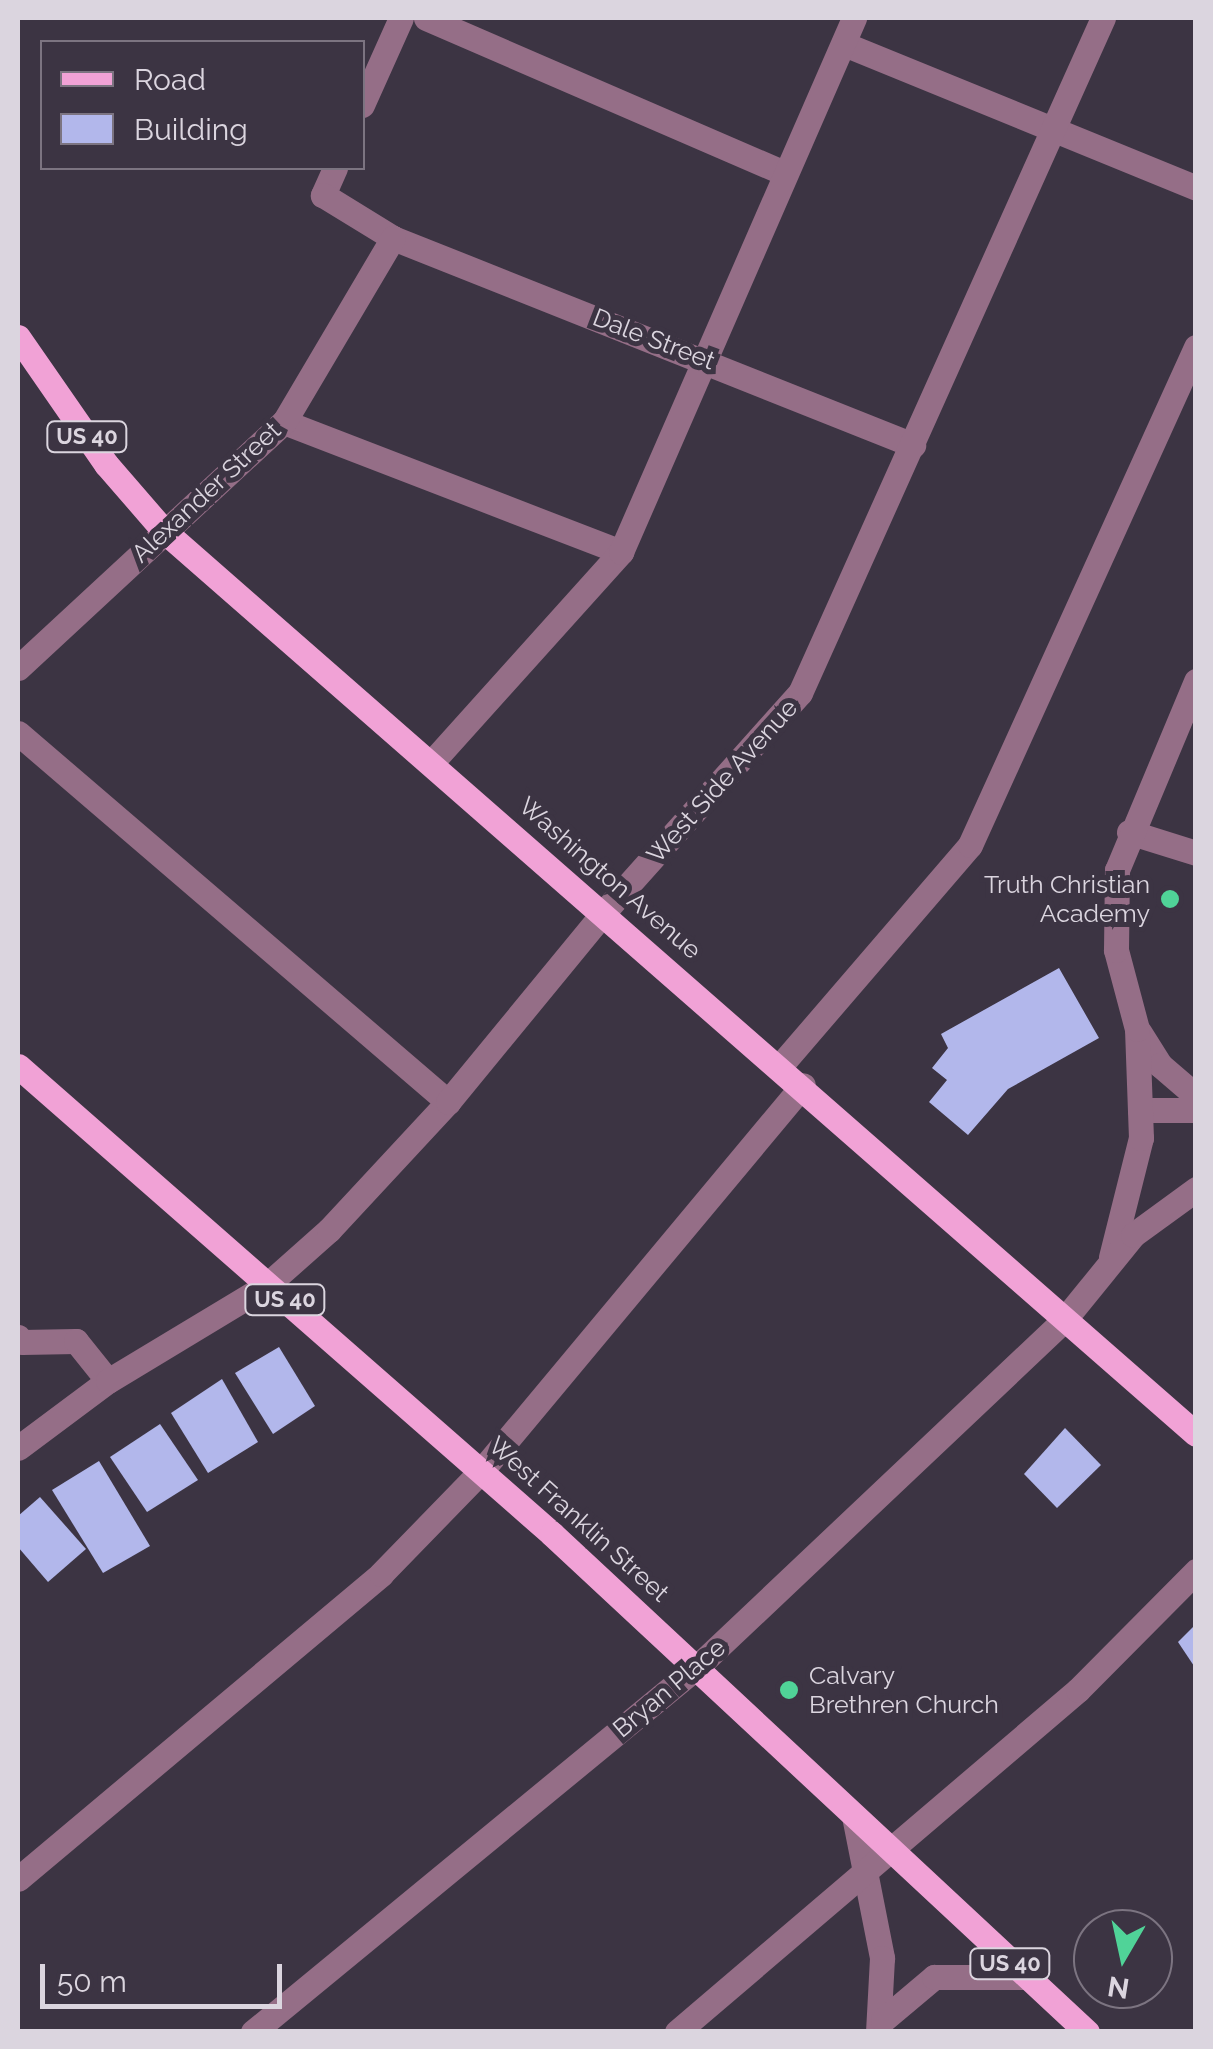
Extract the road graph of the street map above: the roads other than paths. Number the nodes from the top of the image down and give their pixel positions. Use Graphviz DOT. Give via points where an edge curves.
graph roads {
  1 [pos="401,18"];
  2 [pos="426,18"];
  3 [pos="854,18"];
  4 [pos="1103,18"];
  5 [pos="844,44"];
  6 [pos="365,98"];
  7 [pos="1054,132"];
  8 [pos="334,170"];
  9 [pos="784,173"];
  10 [pos="1196,188"];
  11 [pos="392,238"];
  12 [pos="18,337"];
  13 [pos="1196,347"];
  14 [pos="704,358"];
  15 [pos="284,422"];
  16 [pos="913,445"];
  17 [pos="164,531"];
  18 [pos="622,552"];
  19 [pos="18,668"];
  20 [pos="1196,680"];
  21 [pos="18,734"];
  22 [pos="432,762"];
  23 [pos="1129,832"];
  24 [pos="1196,854"];
  25 [pos="604,912"];
  26 [pos="1137,1029"];
  27 [pos="18,1066"];
  28 [pos="780,1066"];
  29 [pos="803,1086"];
  30 [pos="1196,1096"];
  31 [pos="448,1102"];
  32 [pos="1140,1110"];
  33 [pos="1196,1110"];
  34 [pos="1196,1189"];
  35 [pos="1108,1266"];
  36 [pos="267,1284"];
  37 [pos="1064,1320"];
  38 [pos="18,1337"];
  39 [pos="108,1381"];
  40 [pos="1196,1434"];
  41 [pos="21,1439"];
  42 [pos="482,1470"];
  43 [pos="1196,1571"];
  44 [pos="698,1666"];
  45 [pos="854,1816"];
  46 [pos="893,1853"];
  47 [pos="868,1874"];
  48 [pos="18,1879"];
  49 [pos="1024,1978"];
  50 [pos="881,2026"];
  51 [pos="253,2032"];
  52 [pos="677,2032"];
  53 [pos="1087,2032"];
  1 -- 6 [label="street"];
  2 -- 9 [label="street"];
  3 -- 5 [label="street"];
  4 -- 7 [label="street, West Side Avenue"];
  5 -- 7 [label="street"];
  5 -- 9 [label="street"];
  7 -- 10 [label="street"];
  7 -- 16 [label="street, West Side Avenue"];
  8 -- 11 [label="street, Dale Street" via="323,195"];
  9 -- 14 [label="street"];
  11 -- 14 [label="street, Dale Street"];
  11 -- 15 [label="street, Alexander Street"];
  12 -- 17 [label="main road, Washington Avenue / US 40" via="106,464"];
  13 -- 28 [label="street" via="970,845"];
  14 -- 16 [label="street, Dale Street"];
  14 -- 18 [label="street"];
  15 -- 17 [label="street, Alexander Street"];
  15 -- 18 [label="street"];
  16 -- 25 [label="street, West Side Avenue" via="800,693"];
  17 -- 19 [label="street, Alexander Street"];
  17 -- 22 [label="main road, Washington Avenue / US 40"];
  18 -- 22 [label="street"];
  20 -- 23 [label="street"];
  21 -- 31 [label="street"];
  22 -- 25 [label="main road, Washington Avenue / US 40"];
  23 -- 24 [label="street"];
  23 -- 26 [label="street" via="1113,911"];
  25 -- 28 [label="main road, Washington Avenue / US 40"];
  25 -- 31 [label="street, West Side Avenue"];
  26 -- 30 [label="street" via="1160,1065"];
  26 -- 32 [label="street"];
  27 -- 36 [label="main road, West Franklin Street / US 40"];
  28 -- 29 [label="main road, Washington Avenue / US 40"];
  29 -- 37 [label="main road, Washington Avenue / US 40"];
  29 -- 42 [label="street"];
  31 -- 36 [label="street, West Side Avenue" via="359,1201"];
  32 -- 33 [label="street"];
  32 -- 35 [label="street" via="1142,1138"];
  34 -- 35 [label="street, Bryan Place" via="1133,1236"];
  35 -- 37 [label="street, Bryan Place"];
  36 -- 39 [label="street, West Side Avenue"];
  36 -- 42 [label="main road, West Franklin Street / US 40"];
  37 -- 40 [label="main road, Washington Avenue / US 40"];
  37 -- 44 [label="street, Bryan Place"];
  38 -- 39 [label="street" via="76,1341"];
  39 -- 41 [label="street, West Side Avenue"];
  42 -- 44 [label="main road, West Franklin Street / US 40"];
  42 -- 48 [label="street" via="296,1649"];
  43 -- 46 [label="street" via="1078,1690"];
  44 -- 45 [label="main road, West Franklin Street / US 40"];
  44 -- 51 [label="street, Bryan Place"];
  45 -- 46 [label="main road, West Franklin Street / US 40"];
  45 -- 47 [label="street"];
  46 -- 47 [label="street"];
  46 -- 49 [label="main road, West Franklin Street / US 40"];
  47 -- 50 [label="street" via="882,1958"];
  47 -- 52 [label="street"];
  49 -- 50 [label="street" via="934,1978"];
  49 -- 53 [label="main road, West Franklin Street / US 40"];
}
